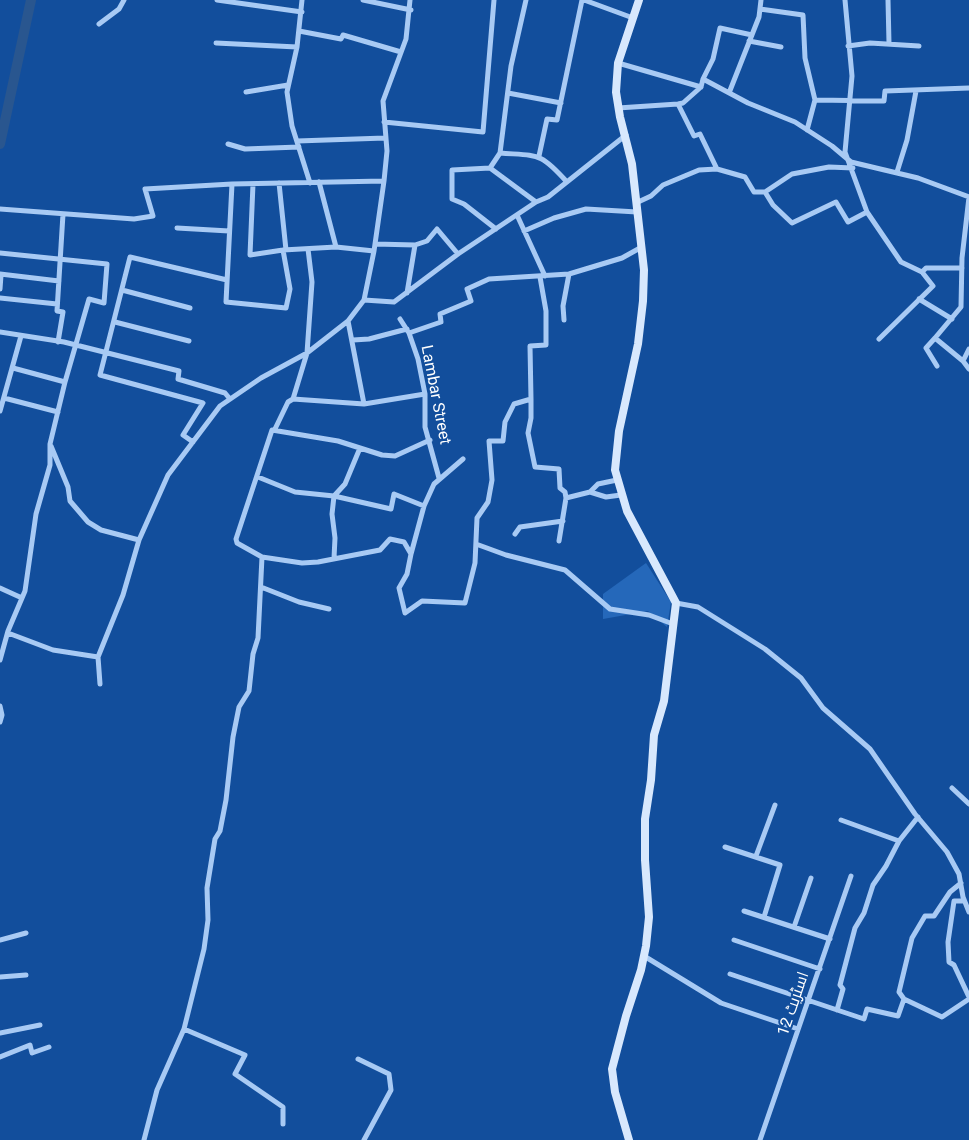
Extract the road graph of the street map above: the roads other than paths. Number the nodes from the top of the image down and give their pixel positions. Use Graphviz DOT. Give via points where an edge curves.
graph roads {
  1 [pos="124,0"];
  2 [pos="217,0"];
  3 [pos="302,0"];
  4 [pos="363,0"];
  5 [pos="410,0"];
  6 [pos="494,0"];
  7 [pos="526,0"];
  8 [pos="583,0"];
  9 [pos="639,0"];
  10 [pos="761,0"];
  11 [pos="845,0"];
  12 [pos="888,0"];
  13 [pos="760,9"];
  14 [pos="411,10"];
  15 [pos="302,12"];
  16 [pos="633,18"];
  17 [pos="99,24"];
  18 [pos="299,31"];
  19 [pos="752,35"];
  20 [pos="750,41"];
  21 [pos="216,43"];
  22 [pos="889,43"];
  23 [pos="848,46"];
  24 [pos="919,46"];
  25 [pos="297,47"];
  26 [pos="781,47"];
  27 [pos="401,52"];
  28 [pos="618,63"];
  29 [pos="703,79"];
  30 [pos="288,85"];
  31 [pos="701,87"];
  32 [pos="969,88"];
  33 [pos="916,91"];
  34 [pos="246,92"];
  35 [pos="508,93"];
  36 [pos="730,93"];
  37 [pos="815,100"];
  38 [pos="850,101"];
  39 [pos="561,103"];
  40 [pos="678,104"];
  41 [pos="618,108"];
  42 [pos="384,122"];
  43 [pos="807,130"];
  44 [pos="626,135"];
  45 [pos="385,138"];
  46 [pos="297,141"];
  47 [pos="228,144"];
  48 [pos="299,148"];
  49 [pos="500,153"];
  50 [pos="539,156"];
  51 [pos="852,165"];
  52 [pos="490,168"];
  53 [pos="717,169"];
  54 [pos="897,172"];
  55 [pos="384,181"];
  56 [pos="310,182"];
  57 [pos="319,182"];
  58 [pos="567,182"];
  59 [pos="279,183"];
  60 [pos="232,184"];
  61 [pos="253,184"];
  62 [pos="765,192"];
  63 [pos="969,197"];
  64 [pos="536,202"];
  65 [pos="636,203"];
  66 [pos="0,209"];
  67 [pos="637,212"];
  68 [pos="867,212"];
  69 [pos="63,214"];
  70 [pos="517,215"];
  71 [pos="177,228"];
  72 [pos="496,229"];
  73 [pos="524,231"];
  74 [pos="229,232"];
  75 [pos="375,244"];
  76 [pos="415,245"];
  77 [pos="336,247"];
  78 [pos="640,248"];
  79 [pos="308,249"];
  80 [pos="285,250"];
  81 [pos="374,251"];
  82 [pos="0,253"];
  83 [pos="458,254"];
  84 [pos="61,258"];
  85 [pos="962,268"];
  86 [pos="922,272"];
  87 [pos="569,274"];
  88 [pos="1,275"];
  89 [pos="542,276"];
  90 [pos="227,280"];
  91 [pos="59,281"];
  92 [pos="0,289"];
  93 [pos="122,290"];
  94 [pos="407,293"];
  95 [pos="0,298"];
  96 [pos="364,300"];
  97 [pos="919,300"];
  98 [pos="57,304"];
  99 [pos="190,308"];
  100 [pos="400,319"];
  101 [pos="952,319"];
  102 [pos="564,320"];
  103 [pos="348,321"];
  104 [pos="115,322"];
  105 [pos="408,331"];
  106 [pos="0,332"];
  107 [pos="21,336"];
  108 [pos="936,338"];
  109 [pos="879,339"];
  110 [pos="353,340"];
  111 [pos="189,341"];
  112 [pos="58,342"];
  113 [pos="76,346"];
  114 [pos="969,349"];
  115 [pos="307,353"];
  116 [pos="106,354"];
  117 [pos="963,361"];
  118 [pos="937,366"];
  119 [pos="13,368"];
  120 [pos="969,369"];
  121 [pos="65,382"];
  122 [pos="425,394"];
  123 [pos="4,398"];
  124 [pos="230,399"];
  125 [pos="293,399"];
  126 [pos="531,399"];
  127 [pos="364,404"];
  128 [pos="0,411"];
  129 [pos="58,412"];
  130 [pos="275,429"];
  131 [pos="430,440"];
  132 [pos="193,442"];
  133 [pos="50,444"];
  134 [pos="360,448"];
  135 [pos="463,459"];
  136 [pos="258,477"];
  137 [pos="439,478"];
  138 [pos="617,480"];
  139 [pos="590,492"];
  140 [pos="334,496"];
  141 [pos="621,496"];
  142 [pos="566,498"];
  143 [pos="424,506"];
  144 [pos="563,521"];
  145 [pos="515,534"];
  146 [pos="140,540"];
  147 [pos="559,541"];
  148 [pos="476,544"];
  149 [pos="411,554"];
  150 [pos="262,557"];
  151 [pos="334,558"];
  152 [pos="261,587"];
  153 [pos="0,588"];
  154 [pos="22,598"];
  155 [pos="676,603"];
  156 [pos="328,609"];
  157 [pos="673,624"];
  158 [pos="8,633"];
  159 [pos="98,658"];
  160 [pos="0,660"];
  161 [pos="100,684"];
  162 [pos="0,706"];
  163 [pos="0,722"];
  164 [pos="952,788"];
  165 [pos="969,804"];
  166 [pos="775,805"];
  167 [pos="918,817"];
  168 [pos="841,820"];
  169 [pos="899,841"];
  170 [pos="725,847"];
  171 [pos="756,856"];
  172 [pos="851,876"];
  173 [pos="811,878"];
  174 [pos="961,883"];
  175 [pos="964,902"];
  176 [pos="744,911"];
  177 [pos="969,911"];
  178 [pos="764,917"];
  179 [pos="794,927"];
  180 [pos="26,933"];
  181 [pos="830,939"];
  182 [pos="0,940"];
  183 [pos="734,940"];
  184 [pos="644,956"];
  185 [pos="820,969"];
  186 [pos="730,974"];
  187 [pos="26,975"];
  188 [pos="0,977"];
  189 [pos="969,998"];
  190 [pos="904,999"];
  191 [pos="808,1001"];
  192 [pos="837,1010"];
  193 [pos="40,1025"];
  194 [pos="184,1029"];
  195 [pos="798,1029"];
  196 [pos="0,1033"];
  197 [pos="49,1047"];
  198 [pos="0,1056"];
  199 [pos="358,1059"];
  200 [pos="282,1124"];
  201 [pos="144,1140"];
  202 [pos="364,1140"];
  203 [pos="628,1140"];
  204 [pos="760,1140"];
  1 -- 17 [label="street" via="119,9"];
  2 -- 15 [label="street"];
  3 -- 15 [label="street"];
  4 -- 14 [label="street"];
  5 -- 14 [label="street"];
  6 -- 42 [label="street" via="484,132"];
  7 -- 35 [label="street"];
  8 -- 16 [label="street"];
  8 -- 39 [label="street"];
  9 -- 16 [label="street"];
  10 -- 13 [label="street"];
  11 -- 23 [label="street"];
  12 -- 22 [label="street"];
  13 -- 19 [label="street"];
  13 -- 37 [label="street" via="803,15 805,58"];
  14 -- 27 [label="street"];
  15 -- 18 [label="street"];
  16 -- 28 [label="street"];
  18 -- 25 [label="street"];
  18 -- 27 [label="street" via="341,39 343,36"];
  19 -- 20 [label="street"];
  19 -- 29 [label="street" via="720,28 713,59"];
  20 -- 26 [label="street"];
  20 -- 36 [label="street"];
  21 -- 25 [label="street"];
  22 -- 23 [label="street"];
  22 -- 24 [label="street"];
  23 -- 38 [label="street" via="852,76"];
  25 -- 30 [label="street"];
  27 -- 42 [label="street" via="383,101"];
  28 -- 31 [label="street"];
  28 -- 41 [label="street"];
  29 -- 31 [label="street"];
  29 -- 36 [label="street"];
  30 -- 34 [label="street"];
  30 -- 46 [label="street" via="288,101"];
  31 -- 40 [label="street"];
  32 -- 33 [label="street"];
  33 -- 38 [label="street" via="885,91 884,101"];
  33 -- 54 [label="street"];
  35 -- 39 [label="street"];
  35 -- 49 [label="street"];
  36 -- 43 [label="street"];
  37 -- 38 [label="street"];
  37 -- 43 [label="street"];
  38 -- 51 [label="street" via="845,152"];
  39 -- 50 [label="street" via="557,120 547,119"];
  40 -- 41 [label="street"];
  40 -- 53 [label="street" via="694,136 700,134"];
  41 -- 44 [label="street"];
  42 -- 45 [label="street"];
  43 -- 51 [label="street" via="832,146"];
  44 -- 58 [label="street"];
  44 -- 65 [label="street"];
  45 -- 46 [label="street"];
  45 -- 55 [label="street"];
  46 -- 48 [label="street"];
  47 -- 48 [label="street" via="245,149"];
  48 -- 56 [label="street"];
  49 -- 50 [label="street"];
  49 -- 52 [label="street"];
  50 -- 58 [label="street"];
  51 -- 54 [label="street"];
  51 -- 62 [label="street" via="792,174"];
  51 -- 68 [label="street"];
  52 -- 64 [label="street"];
  52 -- 72 [label="street" via="452,170 452,199 464,204"];
  53 -- 62 [label="street" via="745,177 754,192"];
  53 -- 65 [label="street" via="699,170 678,178"];
  54 -- 63 [label="street"];
  55 -- 57 [label="street"];
  55 -- 75 [label="street"];
  56 -- 57 [label="street"];
  56 -- 59 [label="street"];
  57 -- 77 [label="street"];
  58 -- 64 [label="street"];
  59 -- 61 [label="street"];
  59 -- 80 [label="street"];
  60 -- 61 [label="street"];
  60 -- 69 [label="street" via="145,188 153,216 134,219"];
  60 -- 74 [label="street"];
  61 -- 80 [label="street" via="250,255"];
  62 -- 68 [label="street" via="773,205 792,223 836,202 848,222"];
  63 -- 85 [label="street"];
  64 -- 70 [label="street"];
  65 -- 67 [label="street"];
  66 -- 69 [label="street"];
  67 -- 73 [label="street" via="586,210 554,218"];
  67 -- 78 [label="street"];
  68 -- 86 [label="street" via="901,262"];
  69 -- 84 [label="street"];
  70 -- 72 [label="street"];
  70 -- 73 [label="street"];
  71 -- 74 [label="street"];
  72 -- 83 [label="street"];
  73 -- 89 [label="street"];
  74 -- 90 [label="street"];
  75 -- 76 [label="street"];
  75 -- 81 [label="street"];
  76 -- 83 [label="street" via="427,242 437,229"];
  76 -- 94 [label="street"];
  77 -- 79 [label="street"];
  77 -- 81 [label="street"];
  78 -- 87 [label="street" via="622,258"];
  78 -- 138 [label="street" via="644,270 638,344 618,431"];
  79 -- 80 [label="street"];
  79 -- 115 [label="street" via="312,282"];
  80 -- 90 [label="street" via="290,289 286,308 226,302"];
  81 -- 96 [label="street"];
  82 -- 84 [label="street"];
  83 -- 94 [label="street"];
  84 -- 91 [label="street"];
  84 -- 113 [label="street" via="108,264 104,303 89,300"];
  85 -- 86 [label="street" via="926,268"];
  85 -- 101 [label="street" via="961,307"];
  86 -- 97 [label="street" via="933,286"];
  87 -- 89 [label="street"];
  87 -- 102 [label="street" via="563,306"];
  88 -- 91 [label="street"];
  88 -- 92 [label="street"];
  89 -- 105 [label="street" via="487,280 467,289 471,301 440,314 441,322"];
  89 -- 126 [label="street" via="546,345 530,346"];
  90 -- 93 [label="street" via="130,257"];
  91 -- 98 [label="street"];
  93 -- 99 [label="street"];
  93 -- 104 [label="street"];
  94 -- 96 [label="street" via="394,302"];
  95 -- 98 [label="street"];
  96 -- 103 [label="street"];
  97 -- 101 [label="street"];
  97 -- 109 [label="street"];
  98 -- 112 [label="street" via="56,311 63,312"];
  100 -- 105 [label="street, Lambar Street"];
  101 -- 108 [label="street"];
  103 -- 110 [label="street"];
  103 -- 115 [label="street"];
  104 -- 111 [label="street"];
  104 -- 116 [label="street"];
  105 -- 110 [label="street"];
  105 -- 122 [label="street, Lambar Street"];
  106 -- 107 [label="street"];
  107 -- 112 [label="street"];
  107 -- 119 [label="street"];
  108 -- 117 [label="street"];
  108 -- 118 [label="street" via="926,348"];
  110 -- 127 [label="street"];
  112 -- 113 [label="street"];
  113 -- 116 [label="street"];
  113 -- 121 [label="street"];
  114 -- 117 [label="street"];
  115 -- 124 [label="street"];
  115 -- 125 [label="street"];
  116 -- 124 [label="street" via="179,371 178,378 225,393"];
  116 -- 132 [label="street" via="100,375 203,403 183,435"];
  117 -- 120 [label="street"];
  119 -- 121 [label="street"];
  119 -- 123 [label="street"];
  121 -- 129 [label="street"];
  122 -- 127 [label="street"];
  122 -- 131 [label="street, Lambar Street" via="425,426"];
  123 -- 128 [label="street"];
  123 -- 129 [label="street"];
  124 -- 132 [label="street" via="220,406"];
  125 -- 127 [label="street"];
  125 -- 130 [label="street" via="288,402"];
  126 -- 142 [label="street" via="528,433 535,467 559,469 560,488"];
  126 -- 148 [label="street" via="514,404 505,422 503,441 489,441 492,480 488,502 477,518"];
  129 -- 133 [label="street"];
  130 -- 134 [label="street"];
  130 -- 136 [label="street"];
  131 -- 134 [label="street" via="395,456"];
  131 -- 137 [label="street, Lambar Street"];
  132 -- 146 [label="street" via="168,475"];
  133 -- 146 [label="street" via="68,487 70,501 88,522 101,530"];
  133 -- 154 [label="street" via="50,465 36,514"];
  134 -- 140 [label="street" via="345,484"];
  135 -- 137 [label="street"];
  136 -- 140 [label="street" via="296,492"];
  136 -- 150 [label="street" via="236,539 237,543"];
  137 -- 143 [label="street"];
  138 -- 139 [label="street" via="598,484"];
  138 -- 141 [label="street"];
  139 -- 141 [label="street" via="606,497"];
  139 -- 142 [label="street"];
  140 -- 143 [label="street" via="391,509 394,494"];
  140 -- 151 [label="street"];
  141 -- 155 [label="street"];
  142 -- 144 [label="street"];
  143 -- 149 [label="street"];
  144 -- 145 [label="street" via="520,527"];
  144 -- 147 [label="street"];
  146 -- 159 [label="street"];
  148 -- 149 [label="street" via="465,603 422,601 405,613 399,588 407,574"];
  148 -- 157 [label="street" via="565,570 610,609 648,615"];
  149 -- 151 [label="street" via="404,542 390,539 380,550"];
  150 -- 151 [label="street" via="302,563"];
  150 -- 152 [label="street"];
  152 -- 156 [label="street"];
  152 -- 194 [label="street" via="258,638 249,691 239,707 233,737 226,800 220,831 215,839 207,888 208,920 204,949"];
  153 -- 154 [label="street"];
  154 -- 158 [label="street"];
  155 -- 157 [label="street"];
  155 -- 167 [label="street" via="698,607 718,619 765,648 801,678 824,708 870,750"];
  157 -- 184 [label="street" via="664,700 654,735 645,819 649,917"];
  158 -- 159 [label="street" via="53,650"];
  158 -- 160 [label="street"];
  159 -- 161 [label="street"];
  162 -- 163 [label="street"];
  164 -- 165 [label="street"];
  166 -- 171 [label="street"];
  167 -- 169 [label="street"];
  167 -- 174 [label="street" via="947,852"];
  168 -- 169 [label="street"];
  169 -- 192 [label="street" via="873,885 864,913 855,928"];
  170 -- 171 [label="street"];
  171 -- 178 [label="street" via="781,868"];
  172 -- 181 [label="street, اسٹریٹ 12"];
  173 -- 179 [label="street"];
  174 -- 175 [label="street"];
  174 -- 190 [label="street" via="950,892 934,916 925,916 912,938 899,992"];
  175 -- 177 [label="street"];
  175 -- 189 [label="street" via="954,901 948,942 949,962 954,965"];
  176 -- 178 [label="street"];
  178 -- 179 [label="street"];
  179 -- 181 [label="street"];
  180 -- 182 [label="street"];
  181 -- 185 [label="street, اسٹریٹ 12"];
  183 -- 185 [label="street"];
  184 -- 195 [label="street" via="721,1003"];
  184 -- 203 [label="street" via="612,1069 614,1092"];
  185 -- 191 [label="street, اسٹریٹ 12"];
  186 -- 191 [label="street"];
  187 -- 188 [label="street"];
  189 -- 190 [label="street" via="942,1017"];
  190 -- 192 [label="street" via="898,1016 867,1009 864,1019"];
  191 -- 192 [label="street"];
  191 -- 195 [label="street, اسٹریٹ 12"];
  193 -- 196 [label="street"];
  194 -- 200 [label="street" via="245,1054 235,1074 284,1106"];
  194 -- 201 [label="street" via="157,1090"];
  195 -- 204 [label="street, اسٹریٹ 12"];
  197 -- 198 [label="street" via="32,1052 30,1045"];
  199 -- 202 [label="street" via="389,1074 391,1090"];
}
